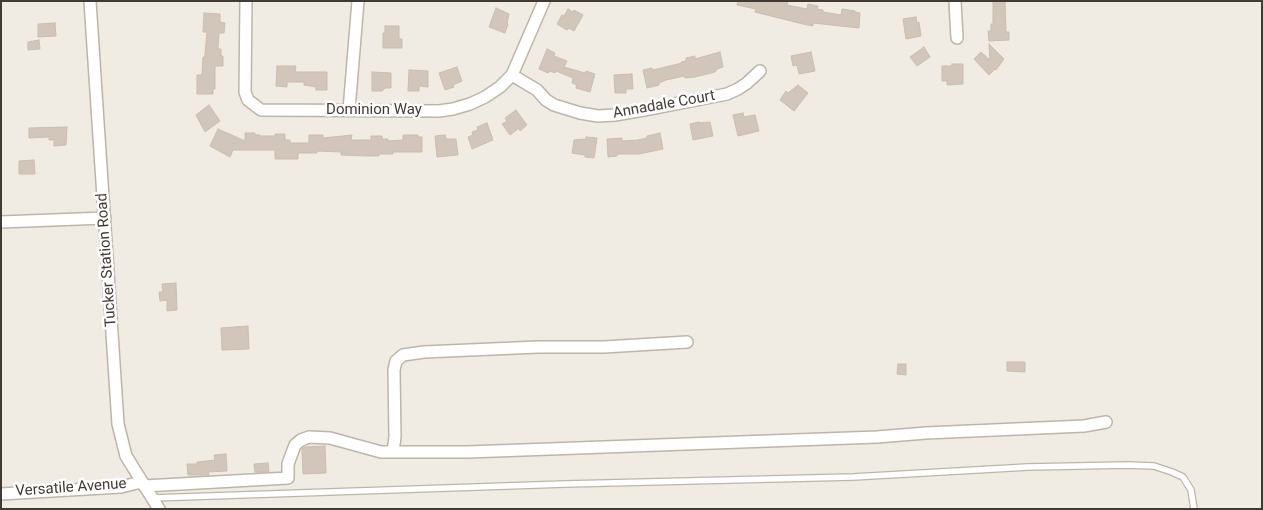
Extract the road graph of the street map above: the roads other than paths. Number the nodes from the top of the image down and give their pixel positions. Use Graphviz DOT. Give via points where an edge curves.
graph roads {
  1 [pos="90,1"];
  2 [pos="246,1"];
  3 [pos="358,1"];
  4 [pos="544,1"];
  5 [pos="955,1"];
  6 [pos="957,38"];
  7 [pos="760,71"];
  8 [pos="512,75"];
  9 [pos="349,110"];
  10 [pos="104,218"];
  11 [pos="1,222"];
  12 [pos="687,342"];
  13 [pos="1106,422"];
  14 [pos="393,452"];
  15 [pos="143,484"];
  16 [pos="1,494"];
  17 [pos="152,498"];
  18 [pos="158,509"];
  19 [pos="1194,509"];
  1 -- 10 [label="street, Tucker Station Road"];
  2 -- 9 [label="street, Dominion Way" via="244,83 248,100 260,110"];
  3 -- 9 [label="street"];
  4 -- 8 [label="street, Dominion Way"];
  5 -- 6 [label="street"];
  7 -- 8 [label="street, Annadale Court" via="726,94 598,116 554,105"];
  8 -- 9 [label="street, Dominion Way" via="485,97 453,109"];
  10 -- 11 [label="street"];
  10 -- 15 [label="street, Tucker Station Road" via="118,424 126,456"];
  12 -- 14 [label="street" via="403,355 396,361 394,370"];
  13 -- 14 [label="street" via="877,438"];
  14 -- 15 [label="street, Versatile Avenue" via="381,452 330,438 310,437 294,445 288,464 288,478"];
  15 -- 16 [label="street, Versatile Avenue"];
  15 -- 17 [label="street, Tucker Station Road"];
  17 -- 18 [label="street, Tucker Station Road"];
  17 -- 19 [label="lane" via="853,477 1128,465 1154,466 1183,477 1191,490"];
}
